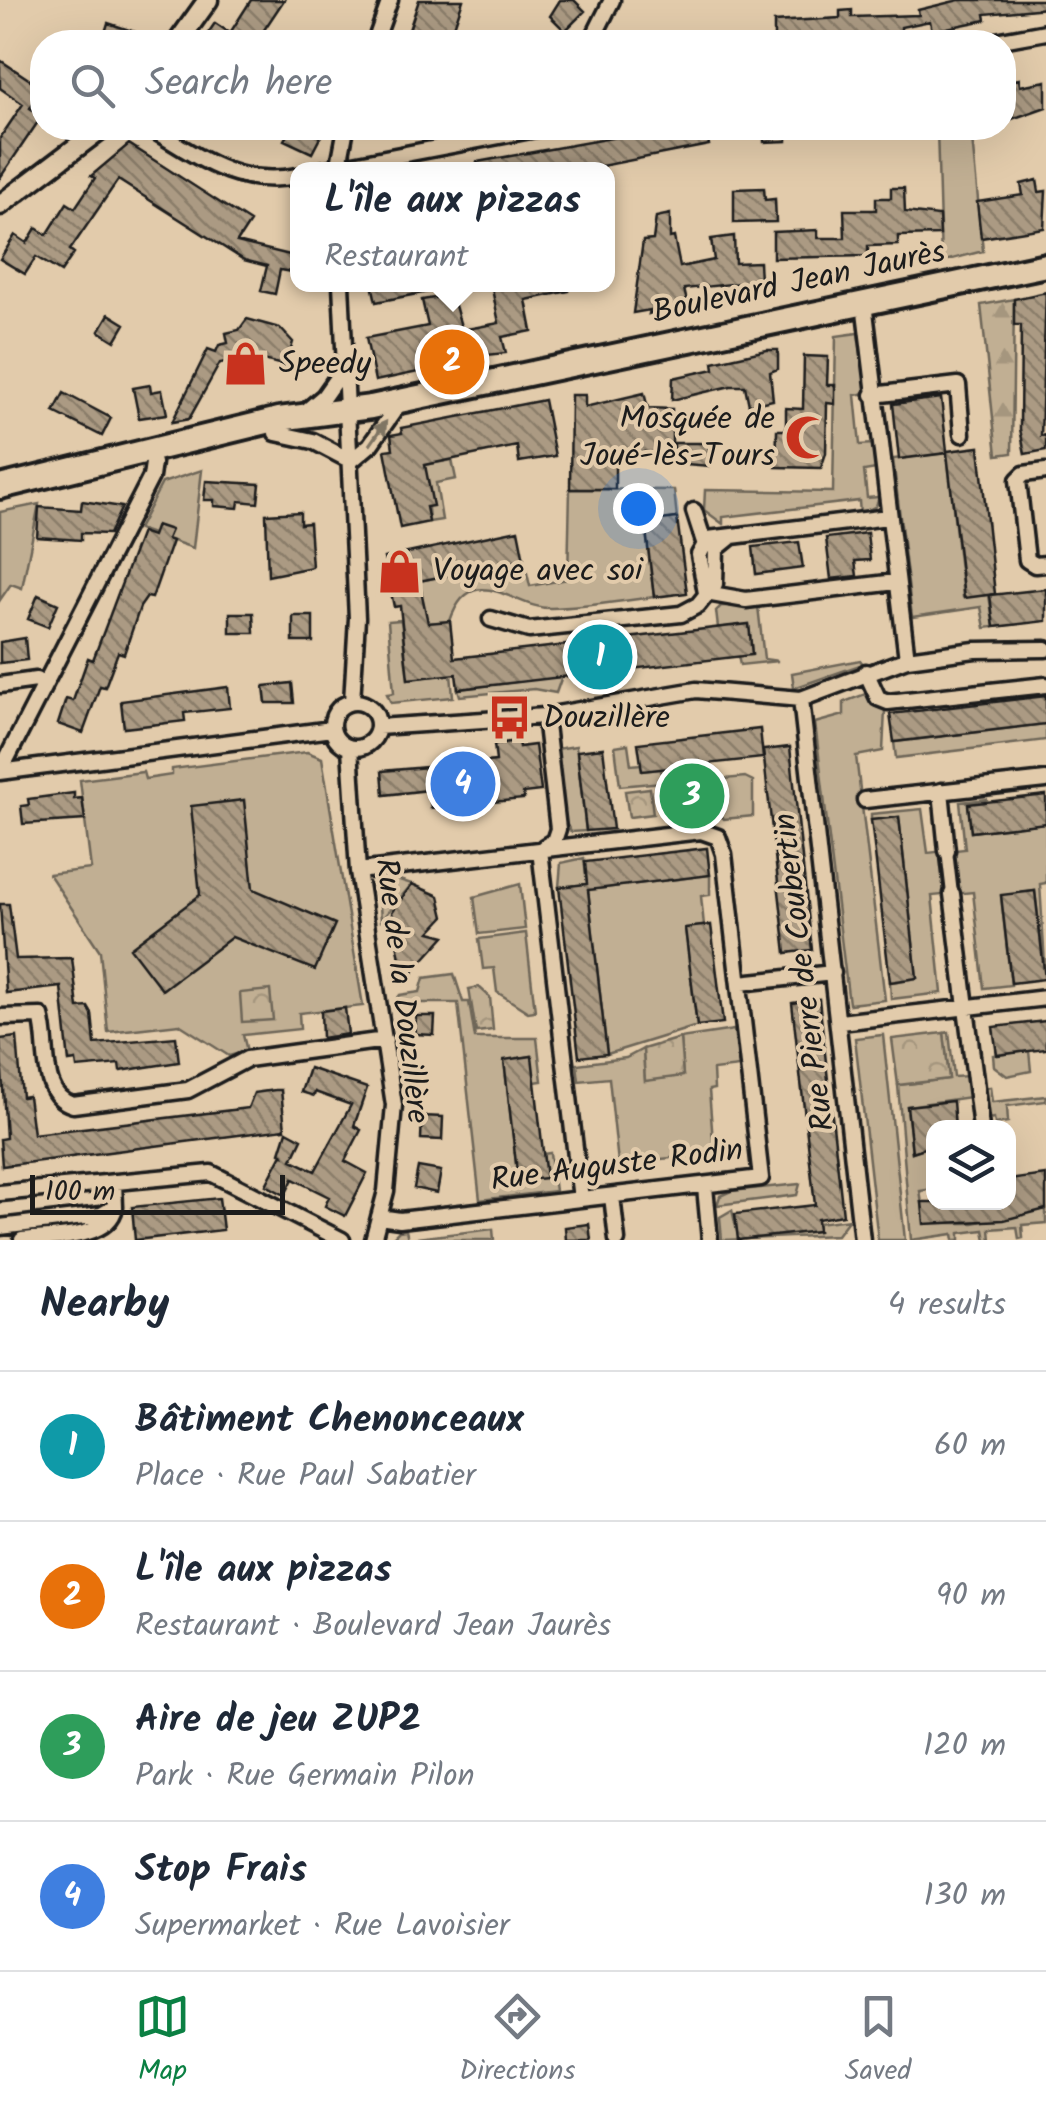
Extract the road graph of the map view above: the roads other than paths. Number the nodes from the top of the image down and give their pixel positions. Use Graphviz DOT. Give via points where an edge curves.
graph roads {
  1 [pos="208,0"];
  2 [pos="390,0"];
  3 [pos="612,0"];
  4 [pos="187,30"];
  5 [pos="379,30"];
  6 [pos="597,30"];
  7 [pos="1046,32"];
  8 [pos="1016,37"];
  9 [pos="86,140"];
  10 [pos="170,140"];
  11 [pos="479,140"];
  12 [pos="364,162"];
  13 [pos="290,176"];
  14 [pos="0,204"];
  15 [pos="1046,265"];
  16 [pos="341,292"];
  17 [pos="864,303"];
  18 [pos="344,368"];
  19 [pos="873,395"];
  20 [pos="401,401"];
  21 [pos="339,414"];
  22 [pos="299,417"];
  23 [pos="276,433"];
  24 [pos="962,434"];
  25 [pos="351,461"];
  26 [pos="154,463"];
  27 [pos="1046,471"];
  28 [pos="61,474"];
  29 [pos="0,486"];
  30 [pos="694,511"];
  31 [pos="888,517"];
  32 [pos="732,536"];
  33 [pos="704,542"];
  34 [pos="1046,564"];
  35 [pos="896,582"];
  36 [pos="706,593"];
  37 [pos="491,620"];
  38 [pos="1046,648"];
  39 [pos="907,659"];
  40 [pos="866,672"];
  41 [pos="1046,684"];
  42 [pos="0,685"];
  43 [pos="44,685"];
  44 [pos="800,698"];
  45 [pos="352,702"];
  46 [pos="545,716"];
  47 [pos="378,727"];
  48 [pos="332,728"];
  49 [pos="350,748"];
  50 [pos="0,772"];
  51 [pos="1046,780"];
  52 [pos="940,792"];
  53 [pos="865,800"];
  54 [pos="540,850"];
  55 [pos="947,851"];
  56 [pos="358,871"];
  57 [pos="952,894"];
  58 [pos="834,973"];
  59 [pos="740,983"];
  60 [pos="1046,998"];
  61 [pos="966,1007"];
  62 [pos="0,1017"];
  63 [pos="840,1022"];
  64 [pos="385,1040"];
  65 [pos="980,1120"];
  66 [pos="114,1182"];
  67 [pos="705,1186"];
  68 [pos="0,1193"];
  69 [pos="612,1196"];
  70 [pos="581,1199"];
  71 [pos="115,1206"];
  72 [pos="379,1217"];
  73 [pos="0,1227"];
  74 [pos="22,1240"];
  75 [pos="342,1240"];
  76 [pos="373,1240"];
  77 [pos="617,1240"];
  78 [pos="710,1240"];
  79 [pos="862,1240"];
  1 -- 4 [label="street"];
  2 -- 5 [label="street"];
  3 -- 6 [label="street"];
  7 -- 8 [label="street"];
  9 -- 14 [label="street"];
  10 -- 13 [label="street" via="243,178"];
  11 -- 12 [label="street"];
  15 -- 17 [label="main road, Boulevard Jean Jaurès"];
  16 -- 18 [label="street"];
  17 -- 19 [label="street"];
  17 -- 20 [label="main road, Boulevard Jean Jaurès"];
  18 -- 21 [label="street"];
  18 -- 22 [label="street"];
  19 -- 24 [label="street" via="958,386"];
  19 -- 31 [label="street"];
  20 -- 21 [label="main road, Boulevard Jean Jaurès"];
  25 -- 20 [label="street, one-way"];
  21 -- 22 [label="main road, Boulevard Jean Jaurès"];
  21 -- 23 [label="main road, Boulevard Jean Jaurès"];
  21 -- 25 [label="street"];
  22 -- 28 [label="main road, Boulevard Jean Jaurès"];
  23 -- 25 [label="street"];
  23 -- 26 [label="main road, Boulevard Jean Jaurès"];
  25 -- 45 [label="street"];
  26 -- 28 [label="main road, Boulevard Jean Jaurès" via="88,477"];
  26 -- 43 [label="street"];
  27 -- 34 [label="street" via="1018,480 1028,560"];
  28 -- 29 [label="main road, Boulevard Jean Jaurès"];
  30 -- 33 [label="street"];
  31 -- 32 [label="street"];
  31 -- 35 [label="street"];
  32 -- 33 [label="street"];
  32 -- 36 [label="street" via="716,548 716,579"];
  33 -- 36 [label="street" via="699,554"];
  35 -- 36 [label="street" via="746,600"];
  35 -- 39 [label="street"];
  36 -- 37 [label="street" via="681,614 529,630"];
  38 -- 39 [label="street"];
  39 -- 40 [label="street"];
  40 -- 41 [label="street" via="878,698 888,702"];
  40 -- 44 [label="street"];
  42 -- 43 [label="street"];
  43 -- 50 [label="street"];
  44 -- 46 [label="street" via="696,690"];
  44 -- 58 [label="street, Rue Pierre de Coubertin"];
  45 -- 47 [label="street" via="372,710"];
  45 -- 48 [label="street" via="338,708"];
  46 -- 47 [label="street"];
  46 -- 54 [label="street" via="558,829"];
  47 -- 49 [label="street" via="366,745"];
  48 -- 49 [label="street"];
  48 -- 50 [label="street"];
  49 -- 56 [label="street, Rue de la Douzillère"];
  51 -- 52 [label="street"];
  52 -- 53 [label="street"];
  52 -- 55 [label="street"];
  54 -- 56 [label="street"];
  54 -- 59 [label="street, Rue Auguste Rodin" via="701,831 718,837"];
  54 -- 70 [label="street"];
  55 -- 57 [label="street"];
  56 -- 64 [label="street, Rue de la Douzillère"];
  57 -- 61 [label="street"];
  58 -- 59 [label="street"];
  58 -- 63 [label="street, Rue Pierre de Coubertin"];
  59 -- 67 [label="street, Rue Auguste Rodin" via="761,1178"];
  60 -- 61 [label="street"];
  61 -- 63 [label="street"];
  61 -- 65 [label="street"];
  62 -- 64 [label="street" via="40,1016 52,1091 73,1104 188,1090 247,1059"];
  63 -- 79 [label="street, Rue Pierre de Coubertin"];
  64 -- 72 [label="street, Rue de la Douzillère" via="394,1104"];
  66 -- 68 [label="street"];
  66 -- 71 [label="street"];
  66 -- 75 [label="street" via="212,1173"];
  67 -- 69 [label="street, Rue Auguste Rodin"];
  67 -- 78 [label="street"];
  69 -- 70 [label="street, Rue Auguste Rodin"];
  69 -- 77 [label="street"];
  70 -- 72 [label="street, Rue Auguste Rodin"];
  71 -- 73 [label="street" via="101,1215"];
  71 -- 74 [label="street" via="112,1220 99,1231"];
  72 -- 76 [label="street, Rue de la Douzillère"];
}
